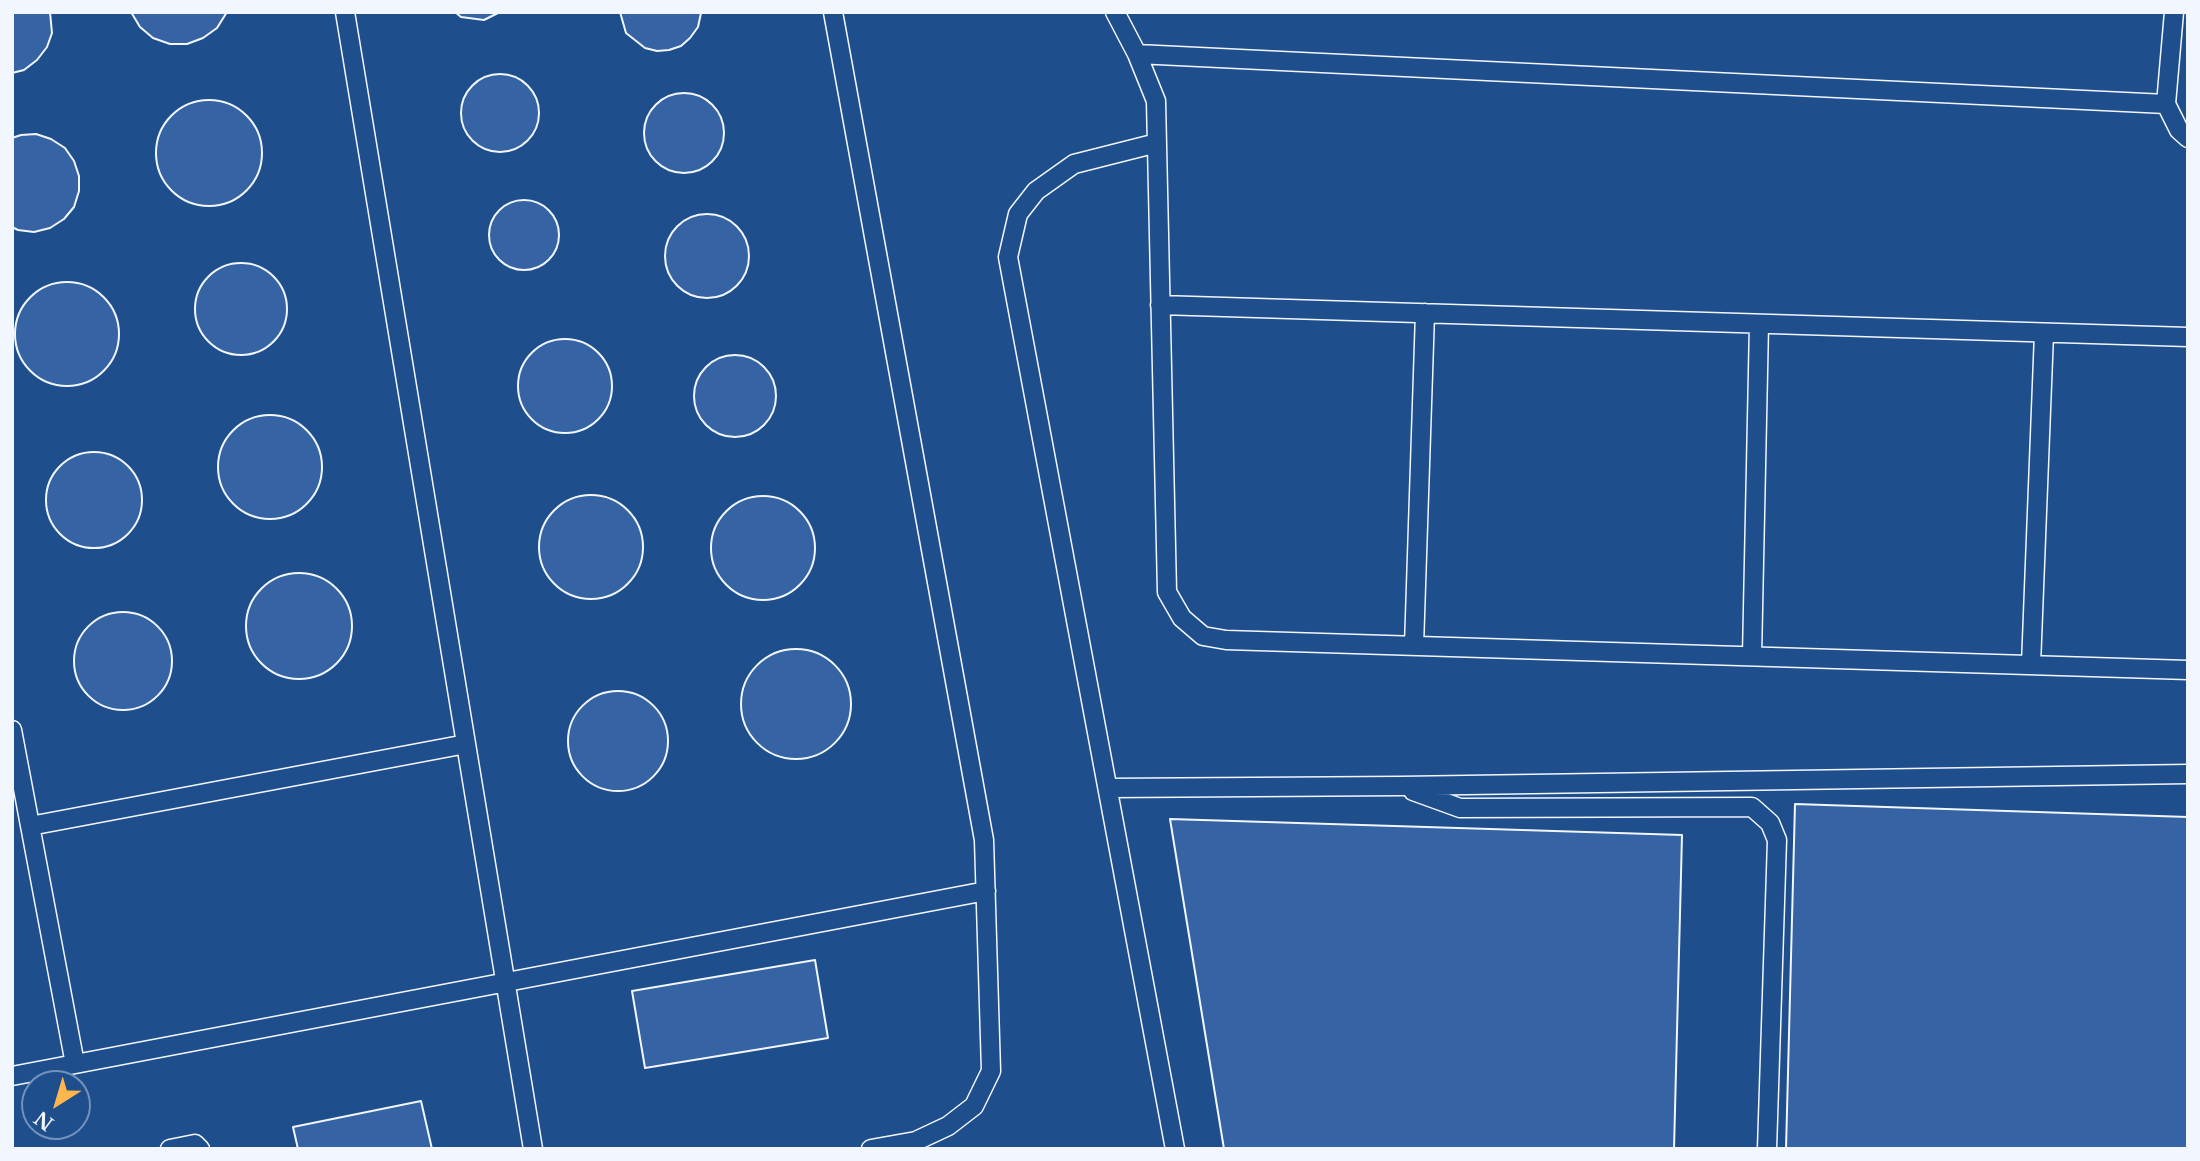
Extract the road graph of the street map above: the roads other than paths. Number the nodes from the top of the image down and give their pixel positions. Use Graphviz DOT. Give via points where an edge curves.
graph roads {
  1 [pos="345,12"];
  2 [pos="833,12"];
  3 [pos="1115,12"];
  4 [pos="2174,12"];
  5 [pos="1137,54"];
  6 [pos="2166,104"];
  7 [pos="2188,138"];
  8 [pos="1157,144"];
  9 [pos="1160,305"];
  10 [pos="1425,313"];
  11 [pos="1759,324"];
  12 [pos="2044,333"];
  13 [pos="2188,337"];
  14 [pos="1414,646"];
  15 [pos="1752,656"];
  16 [pos="2031,665"];
  17 [pos="2188,670"];
  18 [pos="12,730"];
  19 [pos="466,744"];
  20 [pos="2188,774"];
  21 [pos="1401,786"];
  22 [pos="1108,788"];
  23 [pos="30,826"];
  24 [pos="986,891"];
  25 [pos="505,982"];
  26 [pos="75,1064"];
  27 [pos="12,1076"];
  28 [pos="170,1149"];
  29 [pos="201,1149"];
  30 [pos="533,1149"];
  31 [pos="871,1149"];
  32 [pos="1175,1149"];
  33 [pos="1767,1149"];
  1 -- 19 [label="lane"];
  2 -- 24 [label="lane" via="984,839"];
  3 -- 5 [label="lane"];
  4 -- 6 [label="lane"];
  5 -- 6 [label="lane"];
  5 -- 8 [label="lane" via="1156,101"];
  6 -- 7 [label="lane"];
  8 -- 9 [label="lane"];
  8 -- 22 [label="lane" via="1074,164 1036,191 1018,214 1008,257"];
  9 -- 10 [label="lane"];
  9 -- 14 [label="lane" via="1167,592 1182,618 1203,636 1226,640"];
  10 -- 11 [label="lane"];
  10 -- 14 [label="lane"];
  11 -- 12 [label="lane"];
  11 -- 15 [label="lane"];
  12 -- 13 [label="lane"];
  12 -- 16 [label="lane"];
  14 -- 15 [label="lane"];
  15 -- 16 [label="lane"];
  16 -- 17 [label="lane"];
  18 -- 23 [label="lane"];
  19 -- 23 [label="lane"];
  19 -- 25 [label="lane"];
  20 -- 21 [label="lane"];
  21 -- 22 [label="lane"];
  21 -- 33 [label="lane" via="1460,808 1752,807 1770,823 1777,840"];
  22 -- 32 [label="lane"];
  23 -- 26 [label="lane"];
  24 -- 25 [label="lane"];
  24 -- 31 [label="lane" via="991,1071 974,1106 948,1126 916,1141"];
  25 -- 26 [label="lane"];
  25 -- 30 [label="lane"];
  26 -- 27 [label="lane"];
  28 -- 29 [label="lane" via="195,1144"];
}
